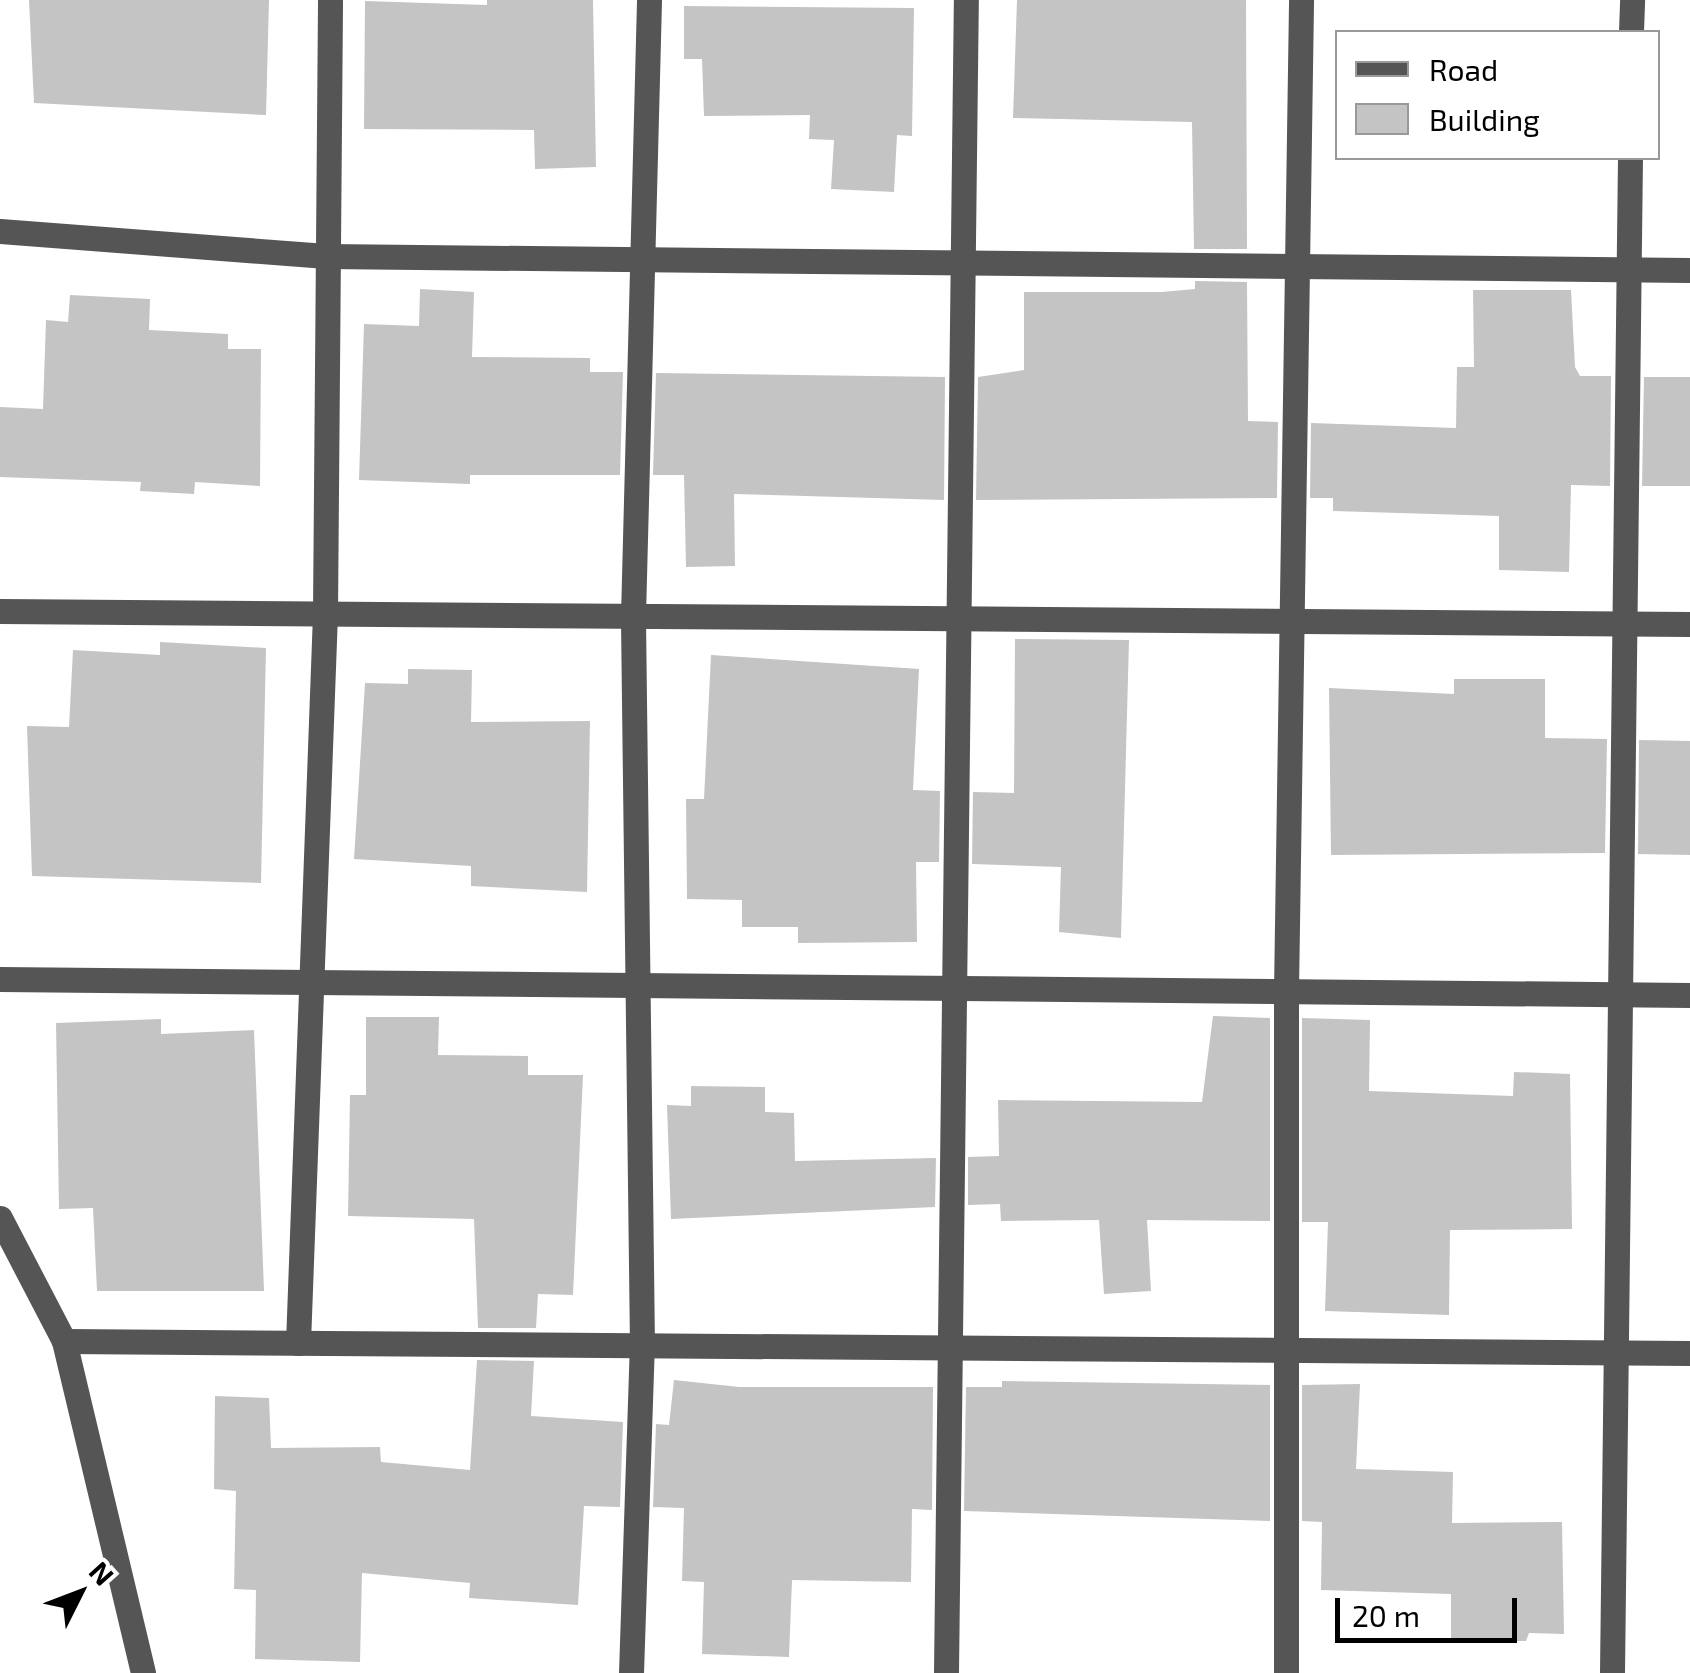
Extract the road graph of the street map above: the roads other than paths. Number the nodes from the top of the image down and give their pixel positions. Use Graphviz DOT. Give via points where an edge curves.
graph roads {
  1 [pos="330,0"];
  2 [pos="649,0"];
  3 [pos="966,0"];
  4 [pos="1301,0"];
  5 [pos="1632,0"];
  6 [pos="1631,30"];
  7 [pos="1630,160"];
  8 [pos="0,231"];
  9 [pos="326,256"];
  10 [pos="638,260"];
  11 [pos="963,263"];
  12 [pos="1300,267"];
  13 [pos="1628,269"];
  14 [pos="1690,270"];
  15 [pos="0,610"];
  16 [pos="325,613"];
  17 [pos="633,616"];
  18 [pos="958,619"];
  19 [pos="1294,621"];
  20 [pos="1624,624"];
  21 [pos="1690,624"];
  22 [pos="0,978"];
  23 [pos="310,981"];
  24 [pos="635,985"];
  25 [pos="954,987"];
  26 [pos="1286,990"];
  27 [pos="1620,994"];
  28 [pos="1690,995"];
  29 [pos="1,1224"];
  30 [pos="64,1341"];
  31 [pos="298,1343"];
  32 [pos="642,1346"];
  33 [pos="950,1348"];
  34 [pos="1285,1350"];
  35 [pos="1615,1353"];
  36 [pos="1690,1353"];
  37 [pos="143,1673"];
  38 [pos="630,1673"];
  39 [pos="946,1673"];
  40 [pos="1286,1673"];
  41 [pos="1612,1673"];
  1 -- 9 [label="street"];
  2 -- 10 [label="street"];
  3 -- 11 [label="street"];
  4 -- 12 [label="street"];
  5 -- 6 [label="street"];
  7 -- 13 [label="street"];
  8 -- 9 [label="street"];
  9 -- 10 [label="street"];
  9 -- 16 [label="street"];
  10 -- 11 [label="street"];
  10 -- 17 [label="street"];
  11 -- 12 [label="street"];
  11 -- 18 [label="street"];
  12 -- 13 [label="street"];
  12 -- 19 [label="street"];
  13 -- 14 [label="street"];
  13 -- 20 [label="street"];
  15 -- 16 [label="street"];
  16 -- 17 [label="street"];
  16 -- 23 [label="street"];
  17 -- 18 [label="street"];
  17 -- 24 [label="street"];
  18 -- 19 [label="street"];
  18 -- 25 [label="street"];
  19 -- 20 [label="street"];
  19 -- 26 [label="street"];
  20 -- 21 [label="street"];
  20 -- 27 [label="street"];
  22 -- 23 [label="street"];
  23 -- 24 [label="street"];
  23 -- 31 [label="street"];
  24 -- 25 [label="street"];
  24 -- 32 [label="street"];
  25 -- 26 [label="street"];
  25 -- 33 [label="street"];
  26 -- 27 [label="street"];
  26 -- 34 [label="street"];
  27 -- 28 [label="street"];
  27 -- 35 [label="street"];
  29 -- 30 [label="street"];
  30 -- 31 [label="street"];
  30 -- 37 [label="street"];
  31 -- 32 [label="street"];
  32 -- 33 [label="street"];
  32 -- 38 [label="street"];
  33 -- 34 [label="street"];
  33 -- 39 [label="street"];
  34 -- 35 [label="street"];
  34 -- 40 [label="street"];
  35 -- 36 [label="street"];
  35 -- 41 [label="street"];
}
